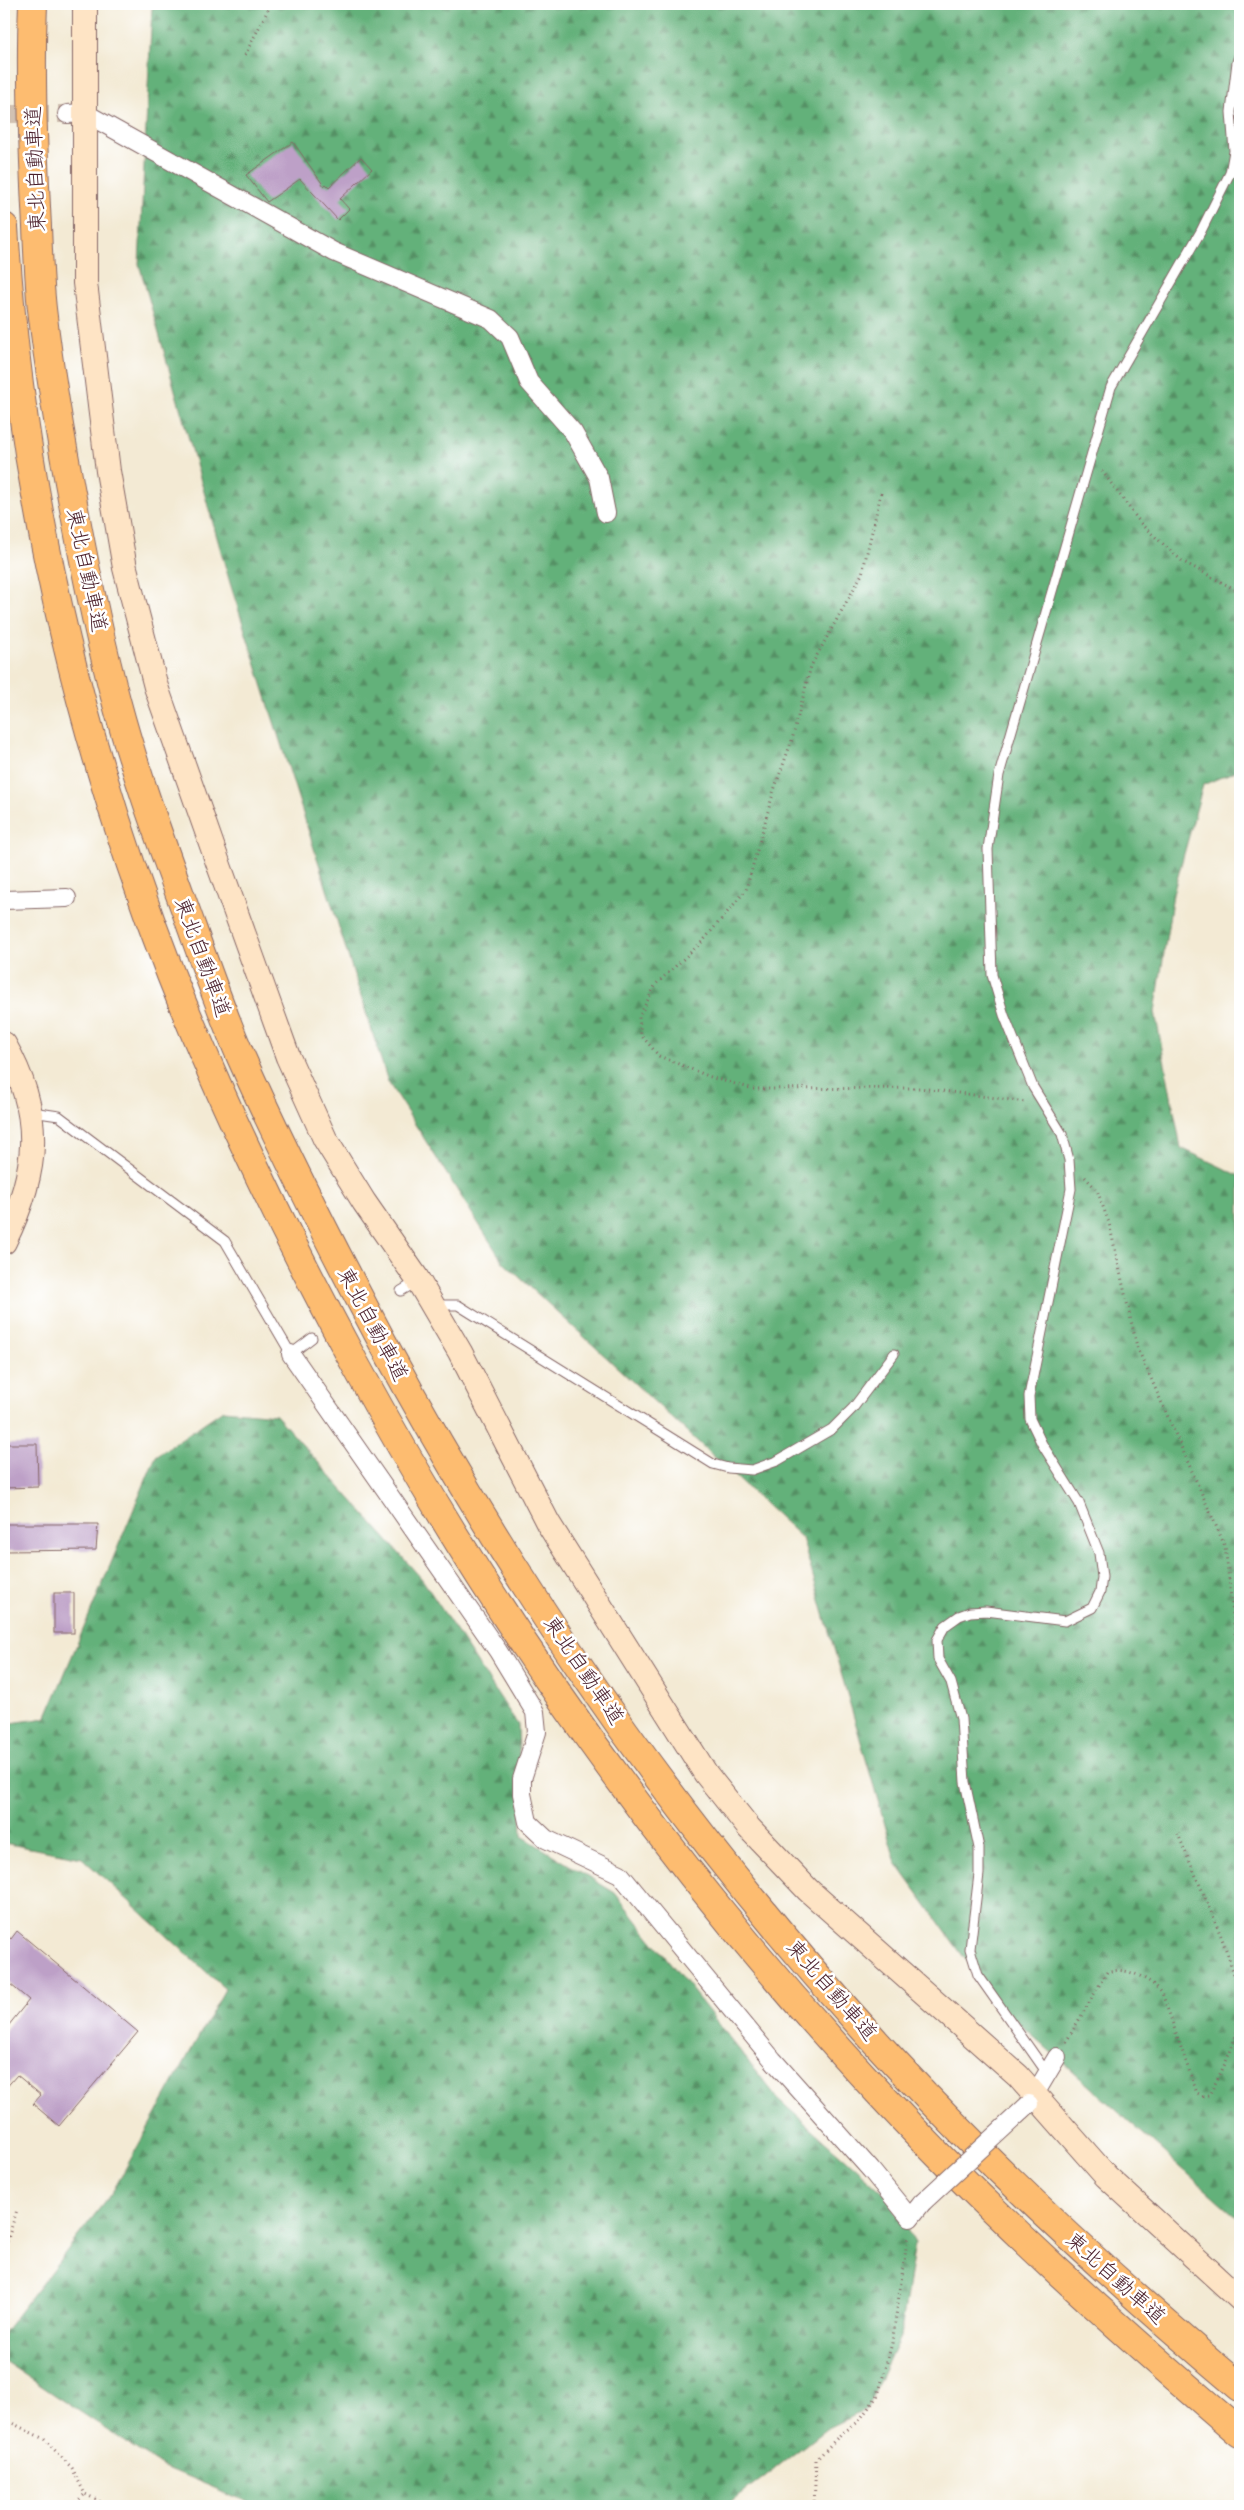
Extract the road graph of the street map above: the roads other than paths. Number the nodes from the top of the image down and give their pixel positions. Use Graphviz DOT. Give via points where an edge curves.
graph roads {
  1 [pos="33,4"];
  2 [pos="84,4"];
  3 [pos="1240,54"];
  4 [pos="76,114"];
  5 [pos="4,227"];
  6 [pos="606,513"];
  7 [pos="66,898"];
  8 [pos="4,900"];
  9 [pos="4,1044"];
  10 [pos="30,1112"];
  11 [pos="4,1242"];
  12 [pos="433,1305"];
  13 [pos="312,1338"];
  14 [pos="290,1354"];
  15 [pos="894,1354"];
  16 [pos="1057,2057"];
  17 [pos="1037,2090"];
  18 [pos="1240,2300"];
  19 [pos="1240,2387"];
  20 [pos="1240,2433"];
  1 -- 19 [label="highway, 東北自動車道" via="31,57 41,301 59,432 89,586 117,703 156,829 239,1052 346,1273 421,1413 505,1555 608,1707 694,1825 896,2064 1028,2197 1152,2313"];
  2 -- 4 [label="street"];
  3 -- 17 [label="lane" via="1232,112 1234,151 1230,173 1201,231 1111,387 999,775 988,849 992,975 1033,1087 1062,1134 1069,1160 1070,1189 1029,1396 1030,1419 1079,1503 1099,1553 1102,1577 1100,1592 1092,1608 1065,1621 986,1611 970,1612 945,1626 937,1640 938,1659 951,1682 961,1718 965,1782 979,1848 970,1949 978,1975"];
  4 -- 6 [label="street" via="334,252 491,319 510,337 529,382 574,432 599,478"];
  4 -- 12 [label="street" via="85,283 108,471 125,568 156,687 288,1057 325,1139 364,1202 409,1286"];
  5 -- 20 [label="highway, 東北自動車道" via="8,299 26,436 56,596 85,715 122,836 170,972 249,1154 314,1288 393,1434 478,1576 577,1724 666,1844 773,1973 879,2093 1009,2226 1130,2339"];
  7 -- 8 [label="street"];
  9 -- 10 [label="street"];
  10 -- 11 [label="street" via="32,1158 24,1195"];
  10 -- 14 [label="lane" via="59,1116 225,1241"];
  12 -- 15 [label="lane" via="458,1305 713,1464 728,1468 752,1470 777,1462 832,1429 853,1408"];
  12 -- 17 [label="street" via="548,1523 706,1774 749,1828 808,1890"];
  13 -- 14 [label="lane"];
  14 -- 17 [label="street, bridge" via="498,1651 535,1712 537,1732 522,1779 528,1822 546,1839 620,1874 773,2060 872,2170 910,2218"];
  16 -- 17 [label="street"];
  17 -- 18 [label="street" via="1106,2176"];
}
